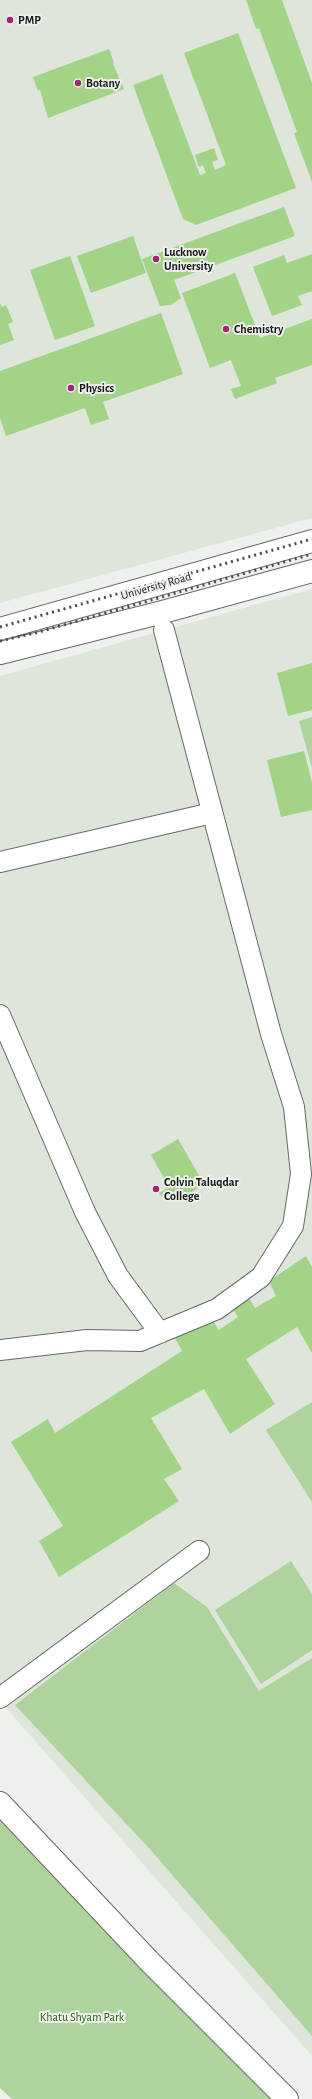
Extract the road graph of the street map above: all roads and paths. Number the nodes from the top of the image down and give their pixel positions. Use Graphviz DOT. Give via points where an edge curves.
graph roads {
  1 [pos="312,541"];
  2 [pos="312,570"];
  3 [pos="0,629"];
  4 [pos="164,630"];
  5 [pos="0,653"];
  6 [pos="212,813"];
  7 [pos="0,862"];
  8 [pos="0,1015"];
  9 [pos="160,1333"];
  10 [pos="0,1350"];
  11 [pos="199,1551"];
  12 [pos="0,1698"];
  13 [pos="0,1803"];
  14 [pos="287,2099"];
  1 -- 3 [label="main road, University Road"];
  2 -- 5 [label="main road" via="159,613"];
  4 -- 6 [label="street"];
  6 -- 7 [label="street"];
  6 -- 9 [label="street" via="271,1034 294,1107 301,1174 293,1226 262,1276 217,1309"];
  8 -- 9 [label="street" via="85,1212 118,1276"];
  9 -- 10 [label="street" via="140,1341 87,1340"];
  11 -- 12 [label="street"];
  13 -- 14 [label="main road" via="149,1961"];
}
